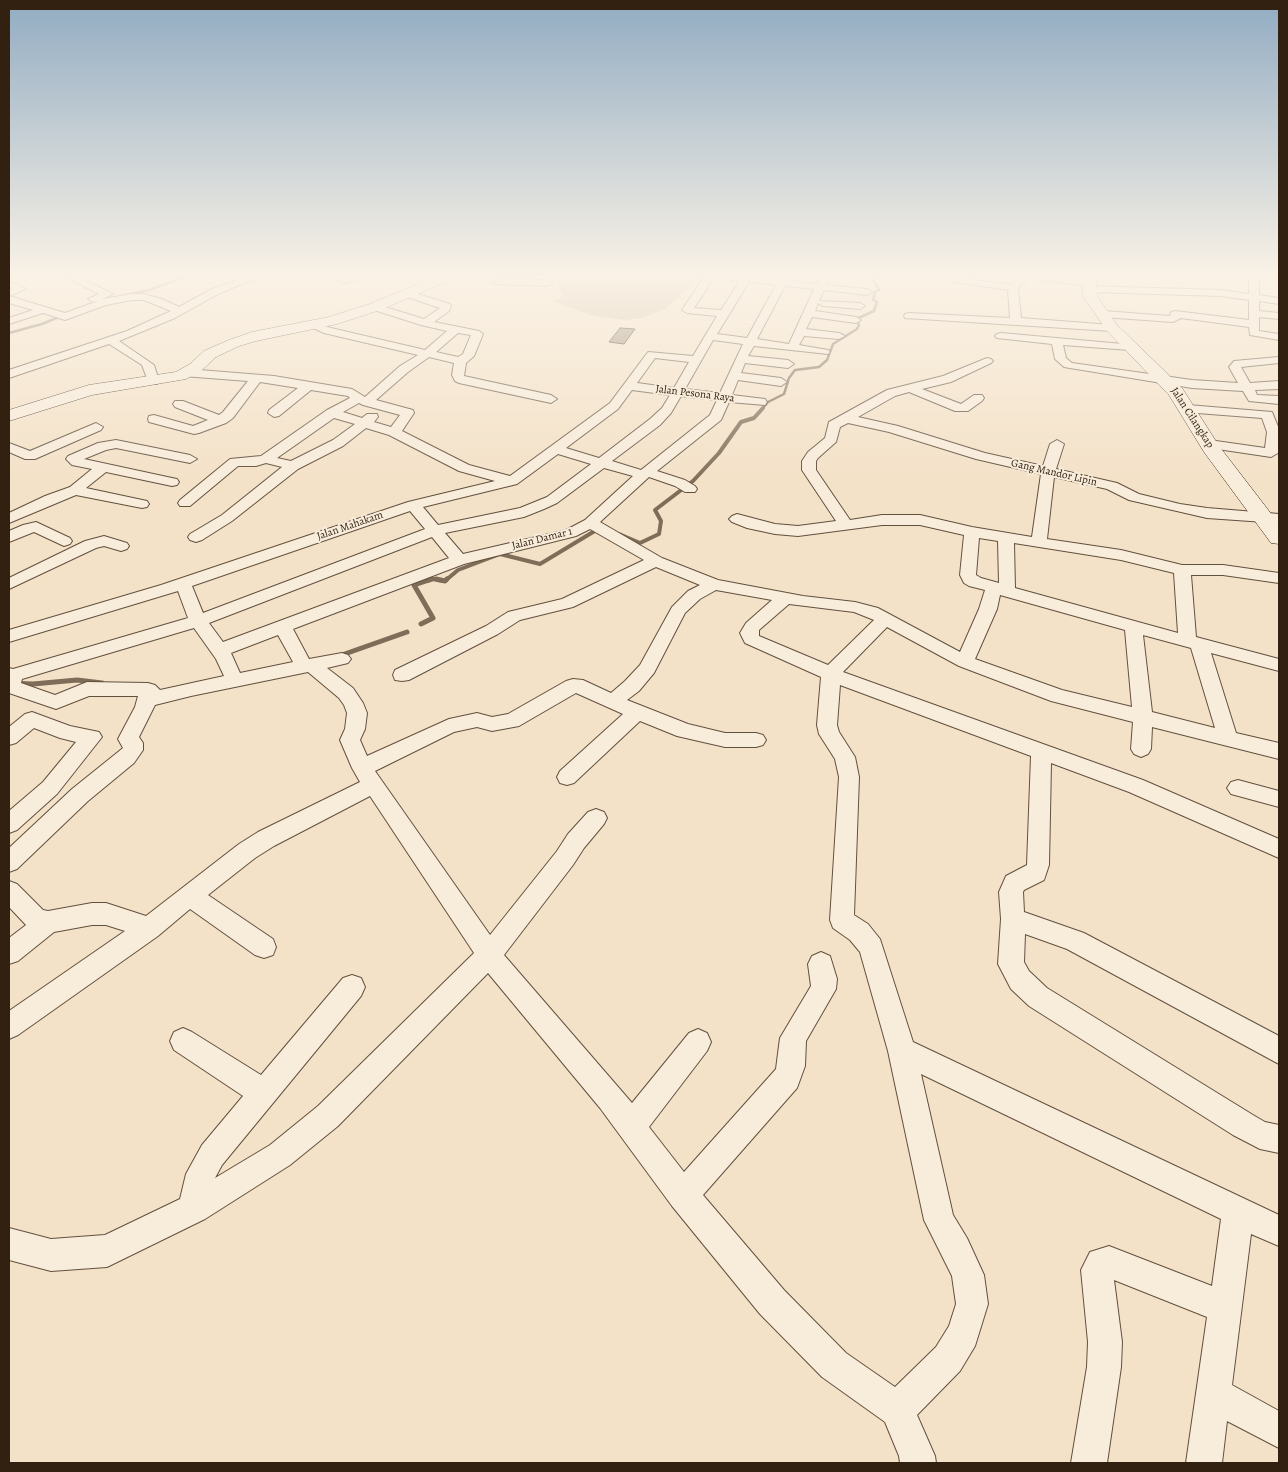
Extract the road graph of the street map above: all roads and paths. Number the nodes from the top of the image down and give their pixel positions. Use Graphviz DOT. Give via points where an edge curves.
graph roads {
  1 [pos="89,346"];
  2 [pos="120,346"];
  3 [pos="228,346"];
  4 [pos="391,346"];
  5 [pos="437,346"];
  6 [pos="472,346"];
  7 [pos="704,346"];
  8 [pos="749,346"];
  9 [pos="784,346"];
  10 [pos="1058,346"];
  11 [pos="1114,346"];
  12 [pos="793,347"];
  13 [pos="1130,347"];
  14 [pos="824,352"];
  15 [pos="427,354"];
  16 [pos="741,359"];
  17 [pos="696,360"];
  18 [pos="1279,360"];
  19 [pos="460,361"];
  20 [pos="987,361"];
  21 [pos="788,364"];
  22 [pos="187,373"];
  23 [pos="9,374"];
  24 [pos="734,376"];
  25 [pos="256,379"];
  26 [pos="153,381"];
  27 [pos="1175,381"];
  28 [pos="781,382"];
  29 [pos="1279,385"];
  30 [pos="308,386"];
  31 [pos="629,386"];
  32 [pos="1245,387"];
  33 [pos="909,388"];
  34 [pos="677,392"];
  35 [pos="726,398"];
  36 [pos="978,398"];
  37 [pos="552,399"];
  38 [pos="1279,400"];
  39 [pos="362,401"];
  40 [pos="761,402"];
  41 [pos="179,404"];
  42 [pos="383,407"];
  43 [pos="1188,409"];
  44 [pos="274,413"];
  45 [pos="332,413"];
  46 [pos="10,415"];
  47 [pos="1273,415"];
  48 [pos="844,418"];
  49 [pos="154,419"];
  50 [pos="221,420"];
  51 [pos="363,424"];
  52 [pos="96,427"];
  53 [pos="394,432"];
  54 [pos="1057,444"];
  55 [pos="1209,444"];
  56 [pos="55,445"];
  57 [pos="1276,446"];
  58 [pos="9,447"];
  59 [pos="556,449"];
  60 [pos="85,452"];
  61 [pos="190,459"];
  62 [pos="266,459"];
  63 [pos="601,462"];
  64 [pos="293,466"];
  65 [pos="102,468"];
  66 [pos="1048,471"];
  67 [pos="645,474"];
  68 [pos="512,481"];
  69 [pos="172,482"];
  70 [pos="686,486"];
  71 [pos="75,490"];
  72 [pos="185,503"];
  73 [pos="142,504"];
  74 [pos="413,505"];
  75 [pos="1272,517"];
  76 [pos="9,519"];
  77 [pos="737,519"];
  78 [pos="845,524"];
  79 [pos="598,527"];
  80 [pos="434,531"];
  81 [pos="972,532"];
  82 [pos="9,537"];
  83 [pos="196,537"];
  84 [pos="1006,537"];
  85 [pos="1279,538"];
  86 [pos="64,541"];
  87 [pos="1039,542"];
  88 [pos="121,546"];
  89 [pos="460,560"];
  90 [pos="656,561"];
  91 [pos="1182,570"];
  92 [pos="1279,578"];
  93 [pos="11,580"];
  94 [pos="183,584"];
  95 [pos="714,584"];
  96 [pos="1001,588"];
  97 [pos="786,598"];
  98 [pos="885,619"];
  99 [pos="198,621"];
  100 [pos="282,626"];
  101 [pos="1132,627"];
  102 [pos="9,636"];
  103 [pos="1193,642"];
  104 [pos="218,651"];
  105 [pos="342,659"];
  106 [pos="965,662"];
  107 [pos="1279,664"];
  108 [pos="307,665"];
  109 [pos="231,672"];
  110 [pos="831,673"];
  111 [pos="402,675"];
  112 [pos="11,679"];
  113 [pos="146,702"];
  114 [pos="612,702"];
  115 [pos="637,712"];
  116 [pos="1143,718"];
  117 [pos="9,738"];
  118 [pos="1228,738"];
  119 [pos="756,740"];
  120 [pos="1141,749"];
  121 [pos="1279,751"];
  122 [pos="1041,752"];
  123 [pos="367,777"];
  124 [pos="567,777"];
  125 [pos="1238,788"];
  126 [pos="1279,799"];
  127 [pos="596,818"];
  128 [pos="9,824"];
  129 [pos="1279,849"];
  130 [pos="9,862"];
  131 [pos="9,891"];
  132 [pos="190,896"];
  133 [pos="1013,918"];
  134 [pos="48,922"];
  135 [pos="149,928"];
  136 [pos="264,947"];
  137 [pos="9,952"];
  138 [pos="489,955"];
  139 [pos="821,964"];
  140 [pos="352,987"];
  141 [pos="9,1026"];
  142 [pos="182,1041"];
  143 [pos="698,1042"];
  144 [pos="1279,1050"];
  145 [pos="902,1052"];
  146 [pos="264,1093"];
  147 [pos="631,1127"];
  148 [pos="1279,1140"];
  149 [pos="683,1195"];
  150 [pos="194,1208"];
  151 [pos="1238,1211"];
  152 [pos="1279,1231"];
  153 [pos="9,1244"];
  154 [pos="1225,1308"];
  155 [pos="1214,1394"];
  156 [pos="897,1410"];
  157 [pos="1279,1430"];
  158 [pos="918,1463"];
  159 [pos="1089,1463"];
  160 [pos="1204,1463"];
  1 -- 23 [label="street"];
  2 -- 26 [label="street" via="150,367"];
  3 -- 22 [label="street" via="210,354"];
  4 -- 15 [label="street"];
  5 -- 15 [label="street"];
  6 -- 19 [label="street" via="468,356"];
  7 -- 17 [label="street"];
  8 -- 16 [label="street, Jalan Damar 1"];
  9 -- 12 [label="street"];
  10 -- 27 [label="street" via="1061,359 1068,365"];
  11 -- 13 [label="street"];
  12 -- 14 [label="street"];
  13 -- 27 [label="street, Jalan Cilangkap"];
  15 -- 19 [label="street"];
  15 -- 39 [label="street"];
  16 -- 21 [label="street"];
  16 -- 24 [label="street, Jalan Damar 1"];
  17 -- 31 [label="street, Jalan Mahakam" via="652,354"];
  17 -- 34 [label="street"];
  18 -- 32 [label="street" via="1235,364"];
  19 -- 37 [label="street" via="458,375 463,380"];
  20 -- 33 [label="street" via="947,380"];
  22 -- 25 [label="street"];
  22 -- 26 [label="street"];
  24 -- 28 [label="street"];
  24 -- 35 [label="street, Jalan Damar 1"];
  25 -- 30 [label="street"];
  25 -- 50 [label="street"];
  26 -- 46 [label="street" via="89,390"];
  27 -- 32 [label="street"];
  27 -- 43 [label="street, Jalan Cilangkap"];
  29 -- 32 [label="street"];
  30 -- 39 [label="street" via="352,393"];
  30 -- 44 [label="street"];
  31 -- 34 [label="street, Jalan Pesona Raya"];
  31 -- 59 [label="street, Jalan Mahakam" via="614,406"];
  32 -- 38 [label="street" via="1253,398"];
  33 -- 36 [label="street" via="959,408"];
  33 -- 48 [label="street" via="891,393"];
  34 -- 35 [label="street, Jalan Pesona Raya"];
  34 -- 63 [label="street" via="667,410 654,422"];
  35 -- 40 [label="street, Jalan Pesona Raya"];
  35 -- 67 [label="street, Jalan Damar 1" via="716,417"];
  39 -- 42 [label="street"];
  39 -- 45 [label="street"];
  41 -- 50 [label="street"];
  42 -- 51 [label="street"];
  42 -- 53 [label="street" via="409,414"];
  43 -- 47 [label="street"];
  43 -- 55 [label="street, Jalan Cilangkap"];
  45 -- 51 [label="street"];
  45 -- 62 [label="street"];
  47 -- 57 [label="street"];
  48 -- 66 [label="street, Gang Mandor Lipin"];
  48 -- 78 [label="street" via="834,425 831,439 813,455 809,470"];
  49 -- 50 [label="street" via="194,430"];
  51 -- 53 [label="street"];
  51 -- 64 [label="street" via="338,443"];
  52 -- 56 [label="street"];
  53 -- 68 [label="street" via="464,468"];
  54 -- 66 [label="street"];
  55 -- 57 [label="street" via="1271,453"];
  55 -- 75 [label="street, Jalan Cilangkap"];
  56 -- 58 [label="street" via="30,456"];
  56 -- 60 [label="street"];
  59 -- 63 [label="street"];
  59 -- 68 [label="street, Jalan Mahakam"];
  60 -- 61 [label="street" via="116,444"];
  60 -- 65 [label="street" via="74,461"];
  62 -- 64 [label="street"];
  62 -- 72 [label="street" via="235,462"];
  63 -- 67 [label="street"];
  63 -- 80 [label="street" via="552,500 539,506"];
  64 -- 83 [label="street" via="227,518"];
  65 -- 69 [label="street"];
  65 -- 71 [label="street"];
  66 -- 75 [label="street, Gang Mandor Lipin" via="1112,486 1134,497 1180,508"];
  66 -- 87 [label="street"];
  67 -- 70 [label="street"];
  67 -- 79 [label="street, Jalan Damar 1"];
  68 -- 74 [label="street, Jalan Mahakam"];
  71 -- 73 [label="street"];
  71 -- 76 [label="street"];
  74 -- 80 [label="street"];
  74 -- 94 [label="street, Jalan Mahakam"];
  75 -- 85 [label="street, Jalan Cilangkap"];
  77 -- 78 [label="street" via="776,529 798,530"];
  78 -- 81 [label="street" via="903,518"];
  79 -- 89 [label="street, Jalan Damar 1"];
  79 -- 90 [label="street"];
  80 -- 89 [label="street"];
  80 -- 99 [label="street"];
  81 -- 84 [label="street"];
  81 -- 96 [label="street" via="970,579"];
  82 -- 86 [label="street" via="33,527"];
  84 -- 87 [label="street"];
  84 -- 96 [label="street"];
  87 -- 91 [label="street" via="1121,555"];
  88 -- 93 [label="street" via="98,542"];
  89 -- 100 [label="street, Jalan Damar 1"];
  90 -- 95 [label="street"];
  90 -- 111 [label="street" via="567,603 514,616"];
  91 -- 92 [label="street" via="1224,570"];
  91 -- 103 [label="street"];
  94 -- 99 [label="street"];
  94 -- 102 [label="street, Jalan Mahakam"];
  95 -- 97 [label="street"];
  95 -- 114 [label="street" via="685,603 647,669"];
  96 -- 101 [label="street"];
  96 -- 106 [label="street" via="988,609"];
  97 -- 98 [label="street" via="855,607"];
  97 -- 110 [label="street" via="752,627 751,639"];
  98 -- 106 [label="street"];
  98 -- 110 [label="street"];
  99 -- 104 [label="street"];
  99 -- 112 [label="street"];
  100 -- 104 [label="street, Jalan Damar 1"];
  100 -- 108 [label="street"];
  101 -- 103 [label="street"];
  101 -- 116 [label="street"];
  103 -- 107 [label="street"];
  103 -- 118 [label="street"];
  104 -- 109 [label="street"];
  105 -- 108 [label="street"];
  106 -- 116 [label="street" via="1058,696"];
  108 -- 113 [label="street" via="190,689"];
  108 -- 123 [label="street" via="353,703 357,713 350,740"];
  110 -- 122 [label="street"];
  110 -- 145 [label="street" via="827,725 829,734 845,757 849,777 842,920 859,932 871,947"];
  112 -- 113 [label="street" via="35,696 56,702 86,689 122,688 148,690 151,692"];
  113 -- 130 [label="street" via="128,738 133,742 127,757 80,795"];
  114 -- 115 [label="street"];
  114 -- 123 [label="street" via="583,687 573,686 512,721 492,724 477,720 449,726"];
  115 -- 119 [label="street" via="708,737"];
  115 -- 124 [label="street"];
  116 -- 118 [label="street"];
  116 -- 120 [label="street"];
  117 -- 128 [label="street" via="31,719 67,733 92,737 50,788"];
  118 -- 121 [label="street"];
  122 -- 129 [label="street" via="1136,786"];
  122 -- 133 [label="street" via="1038,865 1036,873 1014,882"];
  123 -- 132 [label="street" via="266,839"];
  123 -- 138 [label="street"];
  125 -- 126 [label="street"];
  127 -- 138 [label="street"];
  131 -- 134 [label="street" via="35,918"];
  132 -- 135 [label="street"];
  132 -- 136 [label="street"];
  133 -- 144 [label="street" via="1075,941"];
  133 -- 148 [label="street" via="1011,964 1020,980 1038,998 1243,1125 1260,1135"];
  134 -- 135 [label="street" via="106,914"];
  134 -- 137 [label="street"];
  135 -- 141 [label="street"];
  138 -- 147 [label="street"];
  138 -- 150 [label="street" via="328,1116 280,1155"];
  139 -- 149 [label="street" via="823,989 793,1038 787,1078"];
  140 -- 146 [label="street"];
  142 -- 146 [label="street"];
  143 -- 147 [label="street"];
  145 -- 151 [label="street"];
  145 -- 156 [label="street" via="939,1220 968,1275 972,1304 963,1334 948,1359"];
  146 -- 150 [label="street" via="212,1155 201,1174"];
  147 -- 149 [label="street"];
  149 -- 156 [label="street" via="772,1302 834,1365"];
  150 -- 153 [label="street" via="107,1251 51,1255"];
  151 -- 152 [label="street"];
  151 -- 154 [label="street"];
  154 -- 155 [label="street"];
  154 -- 159 [label="street" via="1109,1262 1101,1263 1097,1270 1104,1367"];
  155 -- 157 [label="street"];
  155 -- 160 [label="street"];
  156 -- 158 [label="street"];
}
